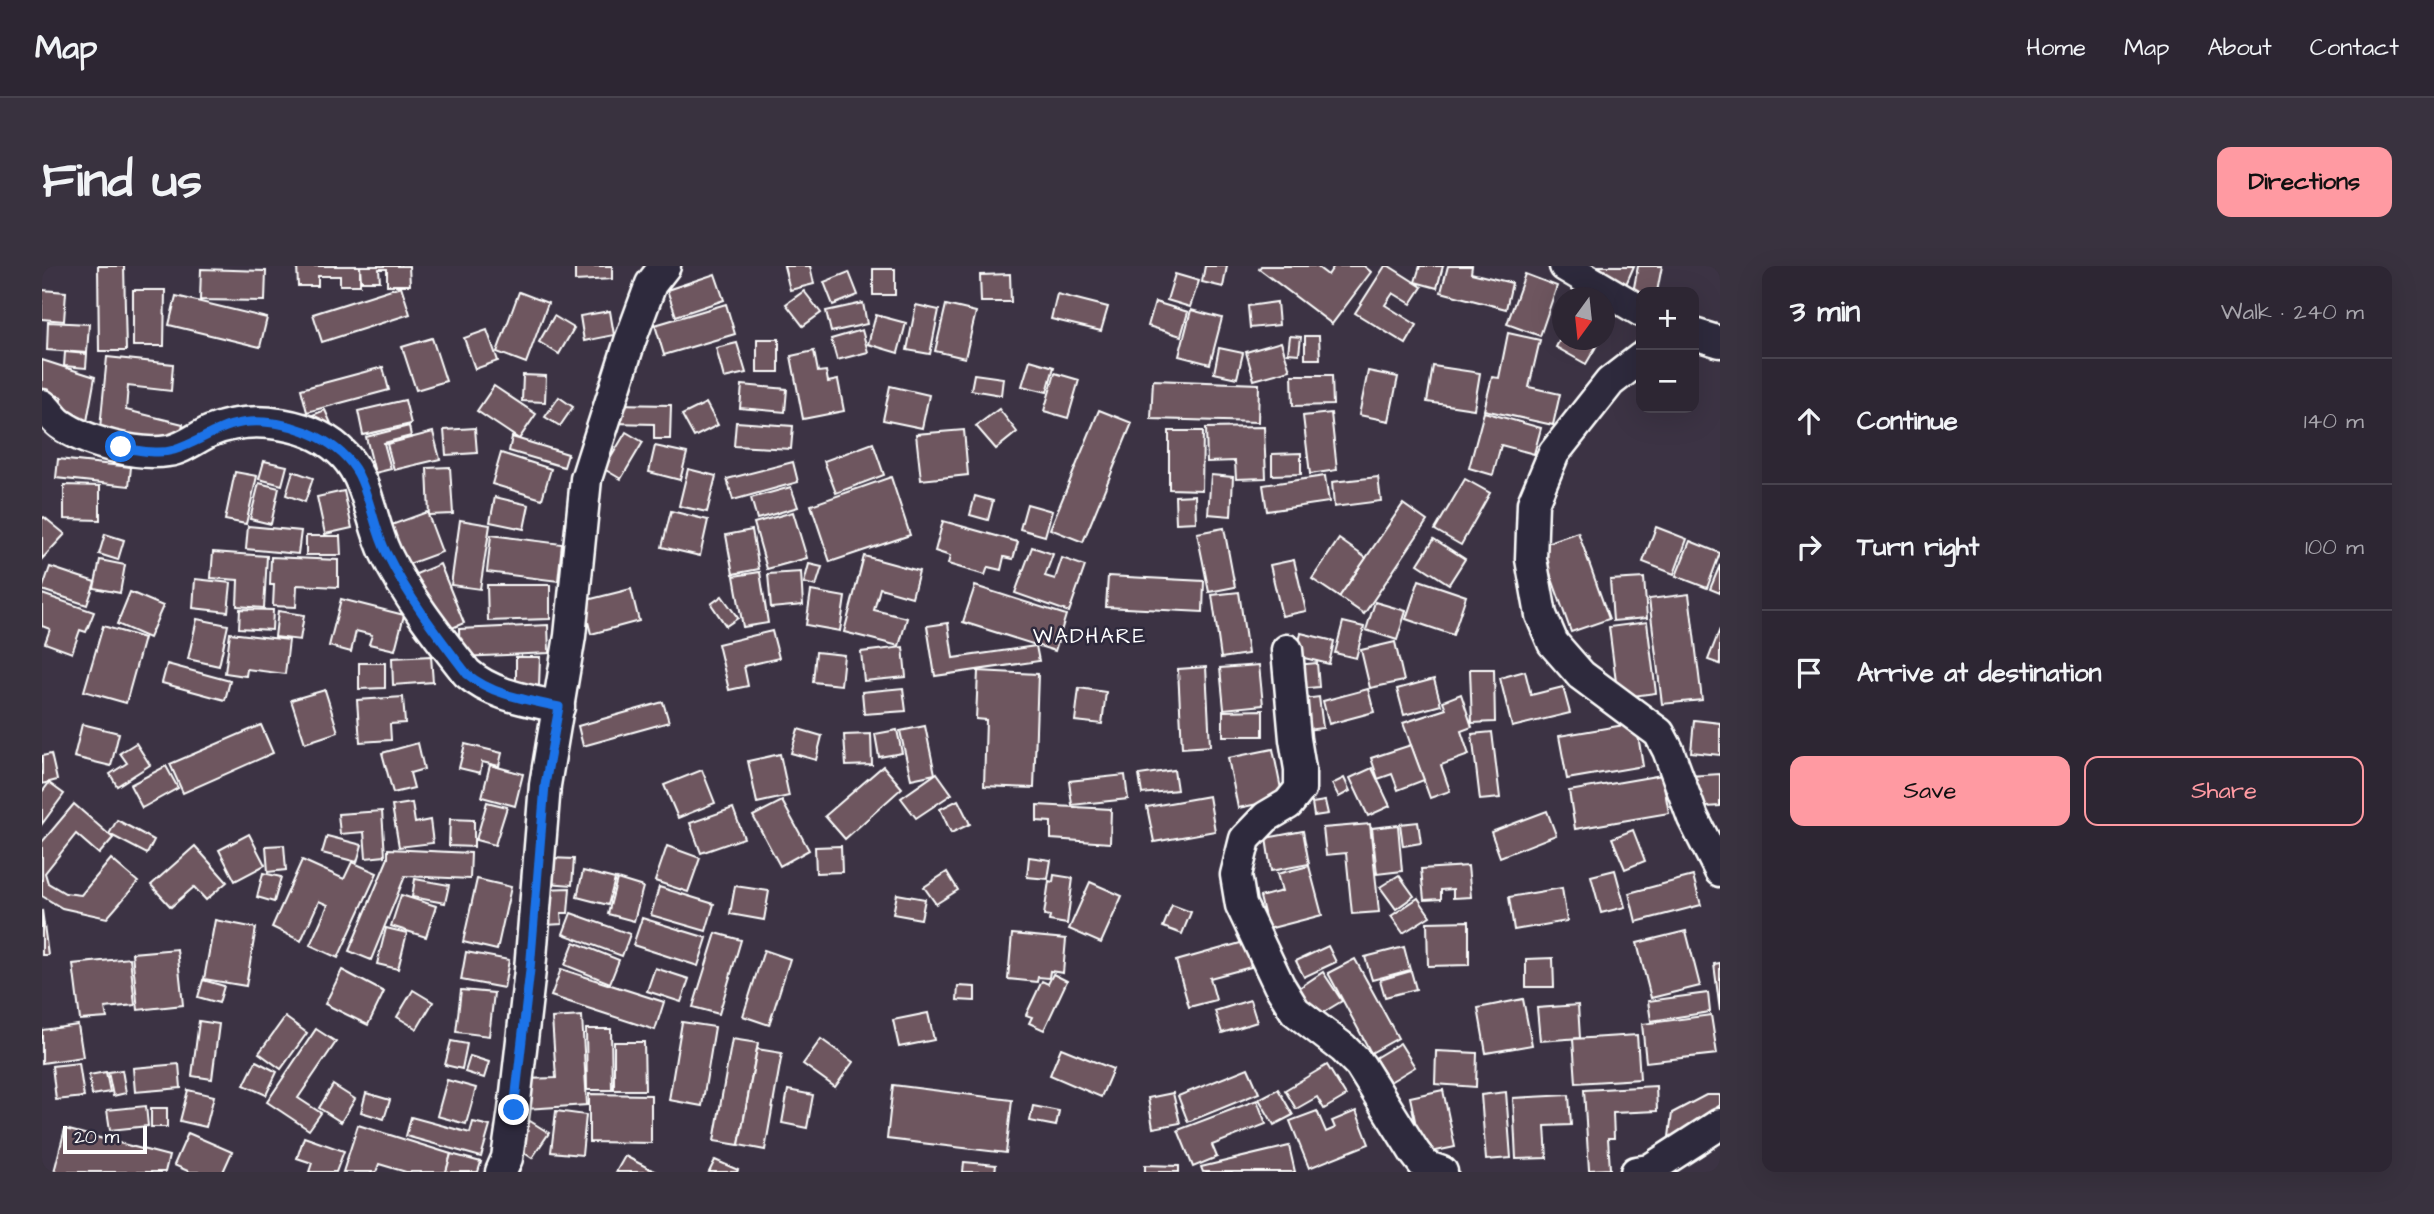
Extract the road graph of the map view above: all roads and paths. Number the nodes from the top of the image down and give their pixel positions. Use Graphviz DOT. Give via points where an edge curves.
graph roads {
  1 [pos="665,266"];
  2 [pos="1565,266"];
  3 [pos="1636,308"];
  4 [pos="1699,336"];
  5 [pos="1720,342"];
  6 [pos="1636,362"];
  7 [pos="42,405"];
  8 [pos="1287,650"];
  9 [pos="559,707"];
  10 [pos="1720,871"];
  11 [pos="1720,1124"];
  12 [pos="1645,1171"];
  13 [pos="500,1172"];
  14 [pos="1442,1172"];
  1 -- 9 [label="street" via="651,284 586,479"];
  2 -- 3 [label="street"];
  4 -- 5 [label="street"];
  6 -- 10 [label="street" via="1610,382 1554,453 1533,503 1531,559 1541,615 1553,643 1581,675 1660,733 1693,818"];
  7 -- 9 [label="street" via="72,430 136,450 172,450 236,423 292,427 324,440 345,456 358,474 372,517 406,590 467,674 492,689"];
  8 -- 14 [label="street" via="1300,789 1245,839 1236,875 1241,905 1295,1011 1360,1065 1415,1153 1425,1166"];
  9 -- 13 [label="street" via="545,785 508,1158"];
  11 -- 12 [label="street"];
}
